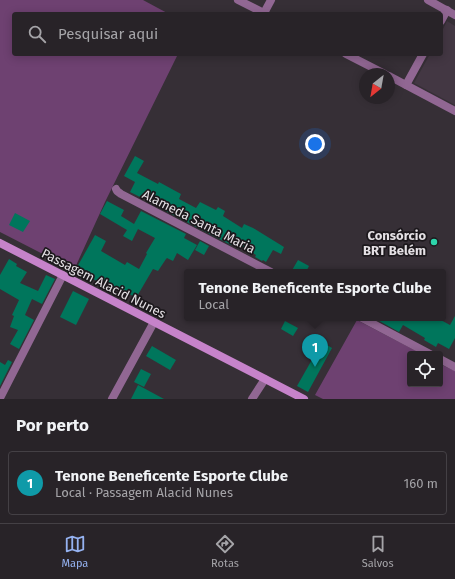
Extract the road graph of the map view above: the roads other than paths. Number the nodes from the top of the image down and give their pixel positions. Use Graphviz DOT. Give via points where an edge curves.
graph roads {
  1 [pos="238,0"];
  2 [pos="272,0"];
  3 [pos="428,0"];
  4 [pos="447,10"];
  5 [pos="261,12"];
  6 [pos="266,12"];
  7 [pos="455,14"];
  8 [pos="443,17"];
  9 [pos="350,56"];
  10 [pos="422,56"];
  11 [pos="373,68"];
  12 [pos="395,79"];
  13 [pos="406,85"];
  14 [pos="455,111"];
  15 [pos="116,189"];
  16 [pos="0,243"];
  17 [pos="265,269"];
  18 [pos="63,275"];
  19 [pos="368,321"];
  20 [pos="154,322"];
  21 [pos="424,351"];
  22 [pos="443,361"];
  23 [pos="455,367"];
  24 [pos="265,379"];
  25 [pos="0,398"];
  26 [pos="112,399"];
  27 [pos="252,399"];
  28 [pos="304,399"];
  1 -- 5 [label="street"];
  2 -- 6 [label="street"];
  3 -- 4 [label="street"];
  4 -- 7 [label="street"];
  4 -- 8 [label="street"];
  9 -- 11 [label="street"];
  10 -- 13 [label="street"];
  12 -- 13 [label="street"];
  13 -- 14 [label="street"];
  15 -- 17 [label="street, Alameda Santa Maria"];
  16 -- 18 [label="main road, Passagem Alacid Nunes"];
  18 -- 20 [label="main road, Passagem Alacid Nunes"];
  18 -- 25 [label="street"];
  19 -- 21 [label="street"];
  20 -- 24 [label="main road, Passagem Alacid Nunes"];
  20 -- 26 [label="street"];
  22 -- 23 [label="street"];
  24 -- 27 [label="street"];
  24 -- 28 [label="main road, Passagem Alacid Nunes"];
}
